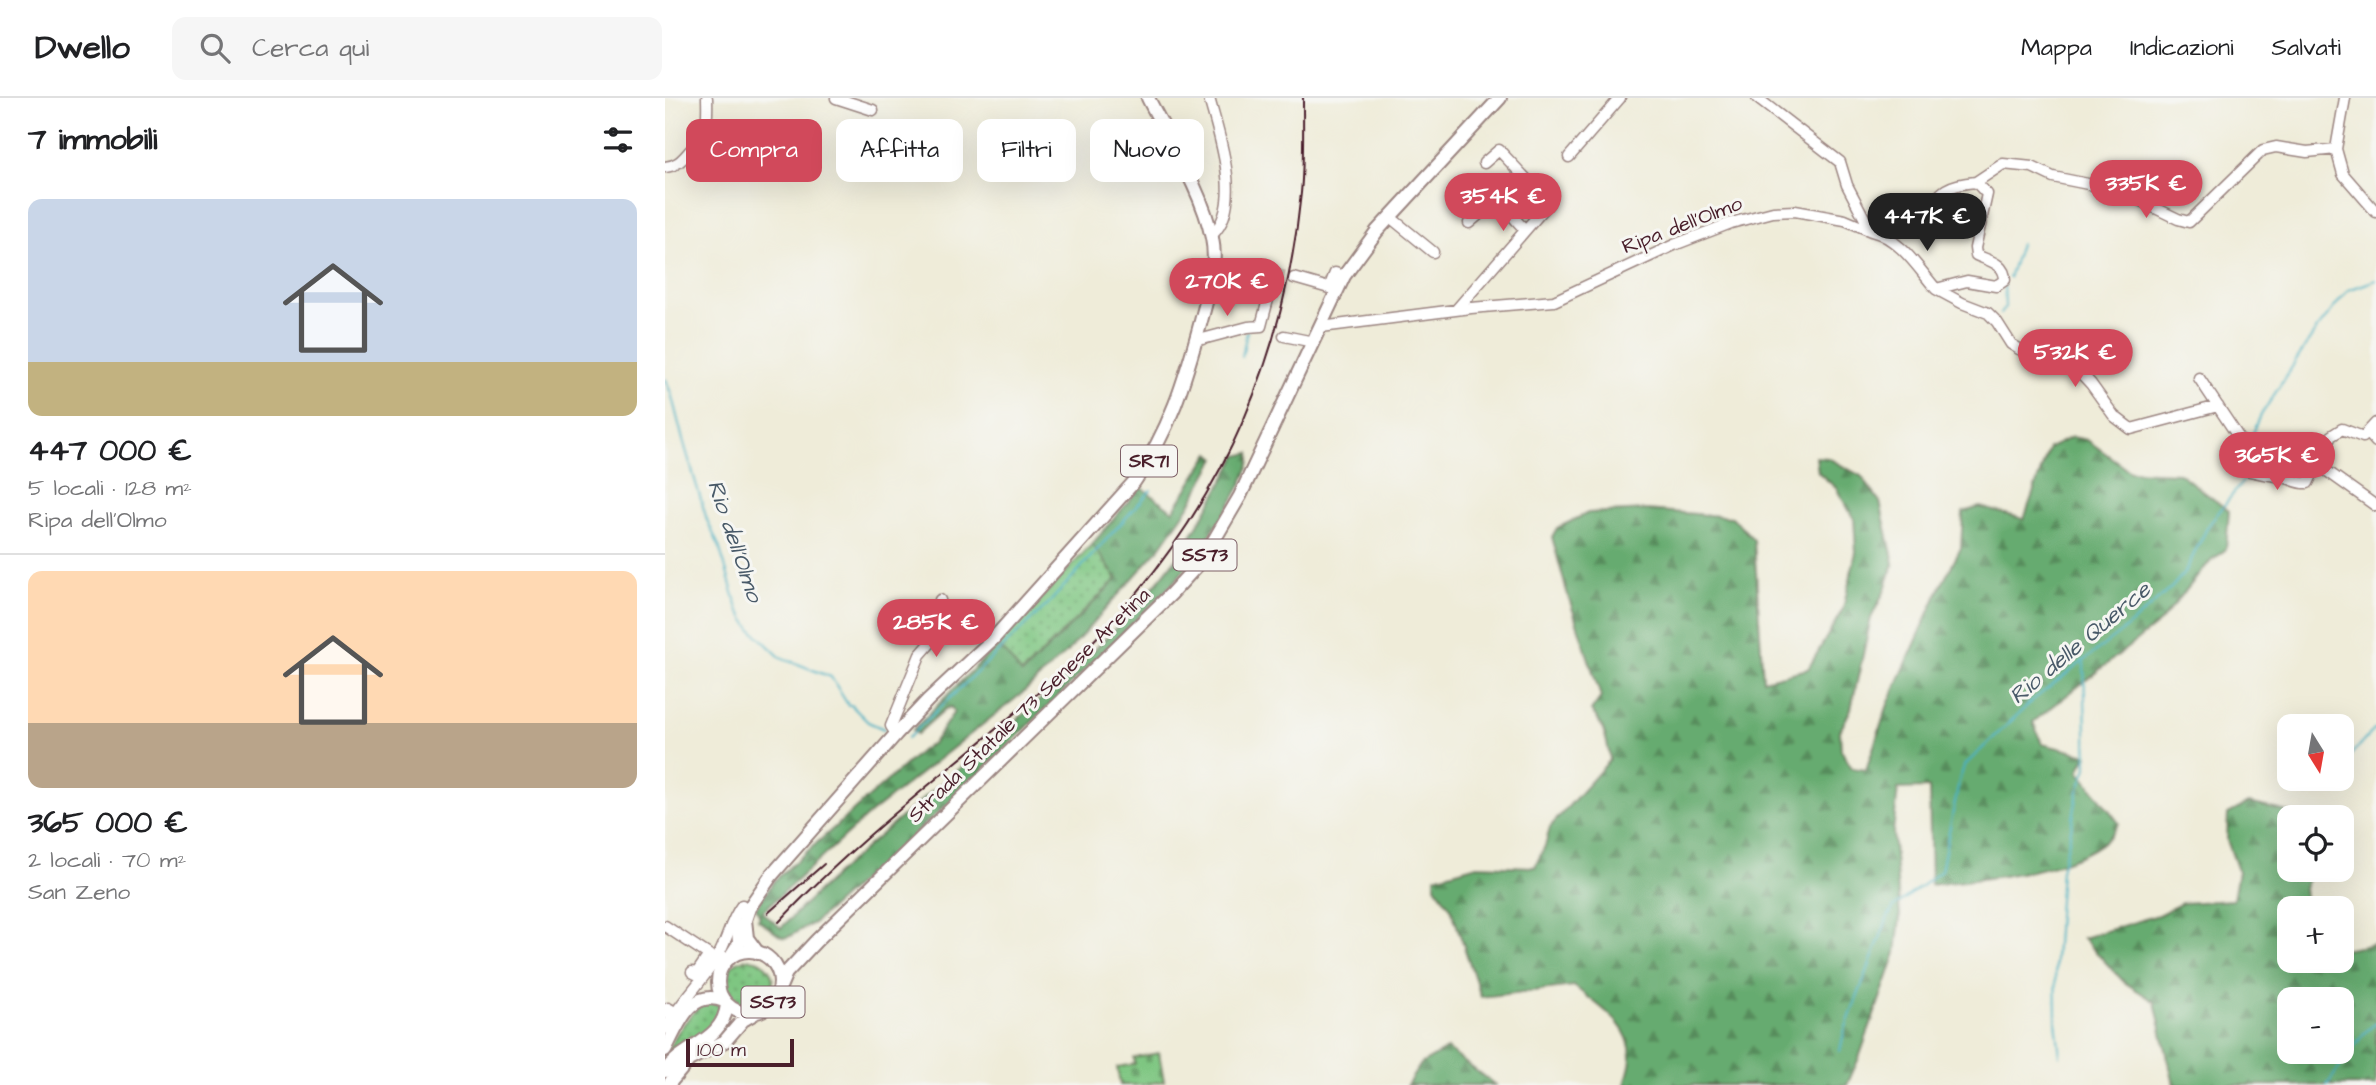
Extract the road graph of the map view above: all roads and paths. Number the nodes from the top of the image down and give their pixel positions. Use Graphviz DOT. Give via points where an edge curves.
graph roads {
  1 [pos="707,98"];
  2 [pos="836,98"];
  3 [pos="1148,98"];
  4 [pos="1209,98"];
  5 [pos="1500,98"];
  6 [pos="1620,98"];
  7 [pos="1757,98"];
  8 [pos="2344,98"];
  9 [pos="873,110"];
  10 [pos="2336,149"];
  11 [pos="1569,157"];
  12 [pos="1484,163"];
  13 [pos="665,167"];
  14 [pos="1976,182"];
  15 [pos="2376,212"];
  16 [pos="1389,217"];
  17 [pos="1469,223"];
  18 [pos="1870,229"];
  19 [pos="1525,230"];
  20 [pos="1212,235"];
  21 [pos="1433,252"];
  22 [pos="1276,273"];
  23 [pos="1344,276"];
  24 [pos="1294,278"];
  25 [pos="1936,289"];
  26 [pos="1456,310"];
  27 [pos="1321,327"];
  28 [pos="1284,336"];
  29 [pos="1195,341"];
  30 [pos="1314,342"];
  31 [pos="2199,378"];
  32 [pos="2218,405"];
  33 [pos="2376,423"];
  34 [pos="2368,433"];
  35 [pos="2376,442"];
  36 [pos="2317,464"];
  37 [pos="2376,506"];
  38 [pos="940,600"];
  39 [pos="896,734"];
  40 [pos="885,746"];
  41 [pos="742,905"];
  42 [pos="665,926"];
  43 [pos="816,941"];
  44 [pos="764,956"];
  45 [pos="730,958"];
  46 [pos="692,972"];
  47 [pos="718,976"];
  48 [pos="779,988"];
  49 [pos="725,1003"];
  50 [pos="670,1012"];
  51 [pos="755,1013"];
  52 [pos="665,1029"];
  53 [pos="665,1036"];
  54 [pos="665,1050"];
  55 [pos="665,1071"];
  56 [pos="668,1085"];
  1 -- 13 [label="street" via="703,137 678,163"];
  2 -- 9 [label="street"];
  3 -- 20 [label="main road, SR71" via="1202,204"];
  4 -- 20 [label="street" via="1226,170 1227,205 1219,229"];
  5 -- 16 [label="main road, Strada Statale 73 Senese Aretina / SS73"];
  6 -- 11 [label="street"];
  7 -- 18 [label="street" via="1840,162"];
  8 -- 10 [label="street"];
  10 -- 14 [label="street" via="2263,150 2189,222 2118,190 2053,177 2032,167 2003,164"];
  10 -- 15 [label="street" via="2343,174"];
  12 -- 19 [label="street" via="1499,150 1549,203"];
  14 -- 18 [label="street" via="1946,187 1937,197 1932,215 1897,218"];
  14 -- 25 [label="street" via="1987,194 1976,255 2001,266 2005,280 1996,286 1968,281"];
  16 -- 21 [label="street"];
  16 -- 23 [label="main road, Strada Statale 73 Senese Aretina / SS73"];
  17 -- 19 [label="street" via="1497,199"];
  18 -- 25 [label="street, Ripa dell'Olmo" via="1895,243"];
  18 -- 26 [label="street, Ripa dell'Olmo" via="1795,211 1773,212 1674,245 1555,301"];
  19 -- 26 [label="street"];
  20 -- 29 [label="main road, SR71" via="1212,276"];
  22 -- 29 [label="street" via="1261,326"];
  23 -- 24 [label="street" via="1335,273 1329,288"];
  23 -- 27 [label="main road, Strada Statale 73 Senese Aretina / SS73"];
  25 -- 32 [label="street" via="1988,313 2019,349 2078,370 2114,416 2131,429"];
  26 -- 27 [label="street, Ripa dell'Olmo"];
  27 -- 30 [label="main road, Strada Statale 73 Senese Aretina / SS73"];
  28 -- 30 [label="street"];
  29 -- 39 [label="main road, SR71" via="1170,421 1134,482 994,638"];
  30 -- 43 [label="main road, Strada Statale 73 Senese Aretina / SS73" via="1240,496 1203,559"];
  31 -- 32 [label="street"];
  32 -- 36 [label="street" via="2245,447 2246,470 2304,484"];
  33 -- 34 [label="street"];
  34 -- 35 [label="street"];
  34 -- 36 [label="street" via="2363,437 2342,429 2332,436"];
  36 -- 37 [label="street"];
  38 -- 39 [label="street" via="941,631 920,655 891,726"];
  39 -- 40 [label="main road, SR71"];
  40 -- 41 [label="main road, SR71" via="826,804"];
  40 -- 44 [label="main road, SR71" via="771,876 749,908 745,930 751,945"];
  41 -- 45 [label="main road" via="739,944"];
  41 -- 50 [label="street" via="717,958"];
  42 -- 46 [label="street" via="709,955 696,974"];
  43 -- 44 [label="main road, Strada Statale 73 Senese Aretina / SS73" via="785,961"];
  43 -- 48 [label="main road, Strada Statale 73 Senese Aretina / SS73" via="786,973"];
  44 -- 45 [label="main road, Strada Statale 73 Senese Aretina / SS73" via="739,953"];
  44 -- 48 [label="main road, SS73" via="779,977"];
  45 -- 47 [label="main road, SS73"];
  47 -- 49 [label="main road, SS73"];
  47 -- 53 [label="main road, SS73" via="685,1005"];
  48 -- 51 [label="main road, Strada Statale 73 Senese Aretina / SS73" via="771,1004"];
  49 -- 51 [label="main road, SS73" via="740,1012"];
  49 -- 54 [label="main road, SS73" via="707,997 695,1002"];
  49 -- 55 [label="main road" via="719,1028 684,1051"];
  50 -- 52 [label="street"];
  51 -- 56 [label="main road, Strada Statale 73 Senese Aretina" via="725,1041 689,1060"];
}
